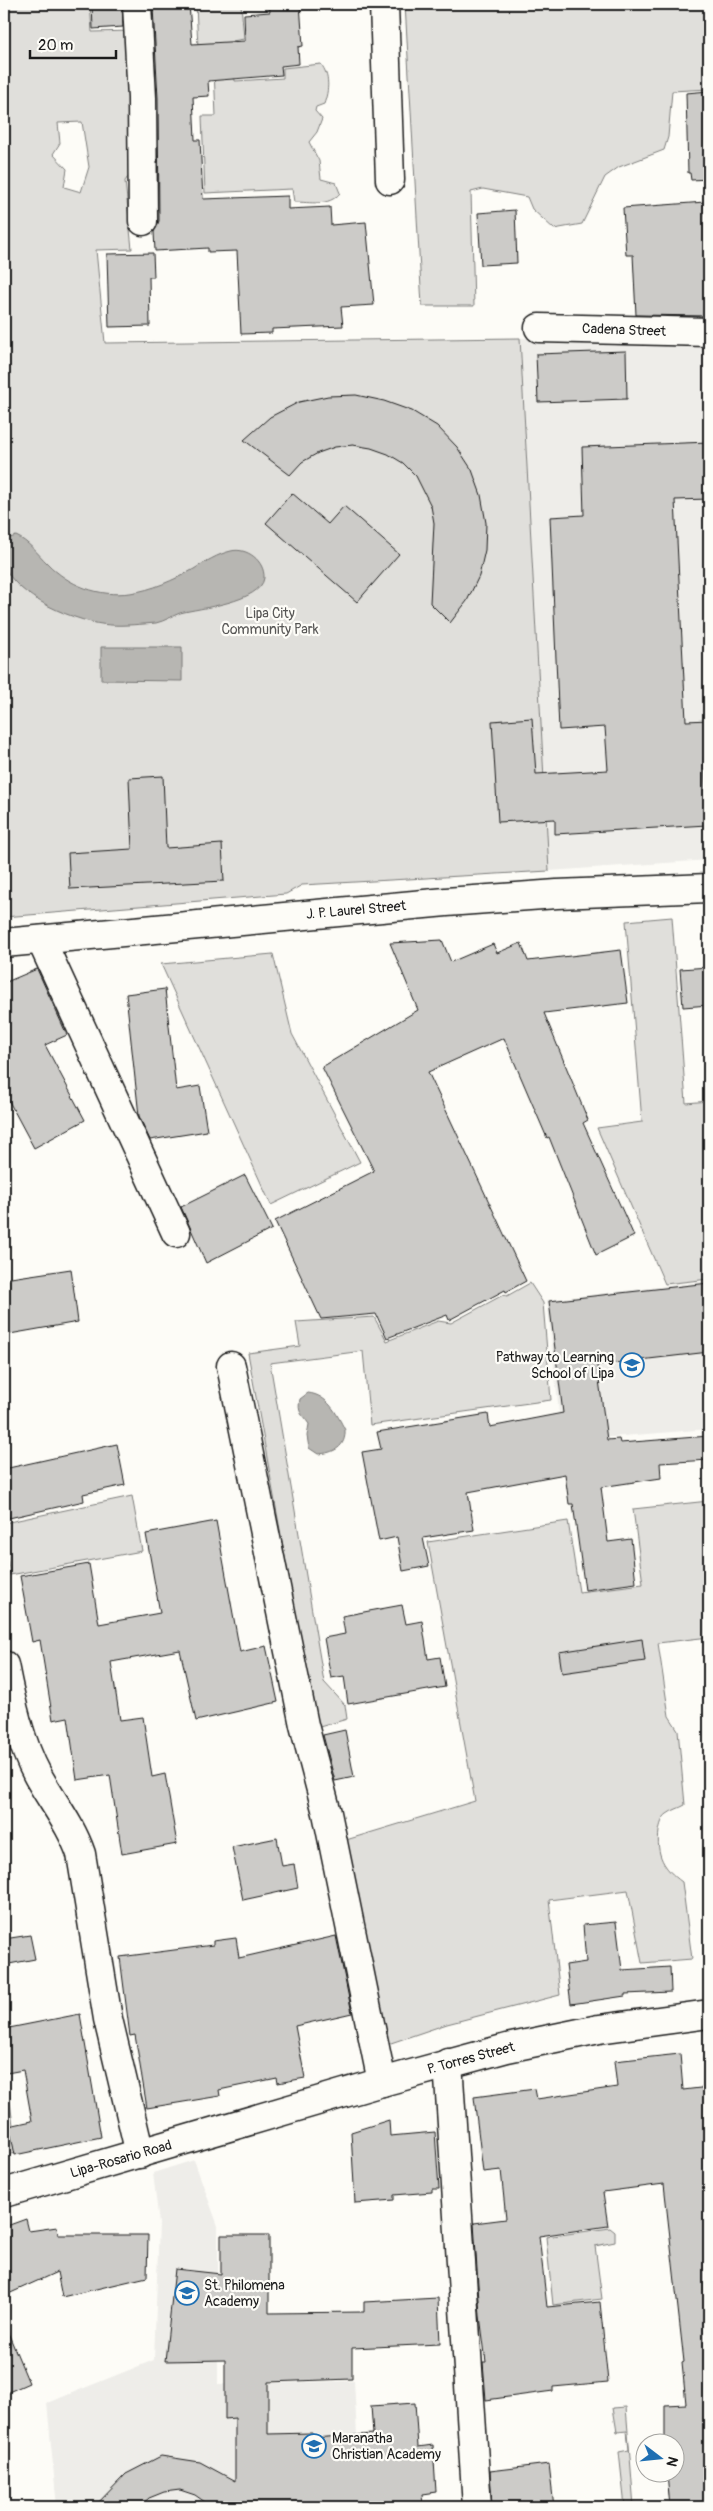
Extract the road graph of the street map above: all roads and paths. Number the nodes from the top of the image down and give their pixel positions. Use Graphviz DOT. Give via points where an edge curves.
graph roads {
  1 [pos="137,4"];
  2 [pos="384,4"];
  3 [pos="390,180"];
  4 [pos="143,221"];
  5 [pos="539,328"];
  6 [pos="709,332"];
  7 [pos="709,888"];
  8 [pos="41,940"];
  9 [pos="4,943"];
  10 [pos="176,1233"];
  11 [pos="231,1366"];
  12 [pos="4,1665"];
  13 [pos="709,2014"];
  14 [pos="448,2063"];
  15 [pos="382,2082"];
  16 [pos="238,2126"];
  17 [pos="140,2154"];
  18 [pos="4,2193"];
  19 [pos="477,2507"];
  1 -- 4 [label="street"];
  2 -- 3 [label="street"];
  5 -- 6 [label="street, Cadena Street"];
  7 -- 8 [label="street, J. P. Laurel Street" via="446,902"];
  8 -- 9 [label="street, J. P. Laurel Street"];
  8 -- 10 [label="street"];
  11 -- 15 [label="street" via="304,1725 326,1813"];
  12 -- 17 [label="street" via="29,1755 82,1854 108,2019"];
  13 -- 14 [label="street, P. Torres Street" via="568,2034"];
  14 -- 15 [label="street, P. Torres Street"];
  14 -- 19 [label="street"];
  15 -- 16 [label="street, P. Torres Street"];
  16 -- 17 [label="street, Lipa-Rosario Road"];
  17 -- 18 [label="street, Lipa-Rosario Road"];
}
